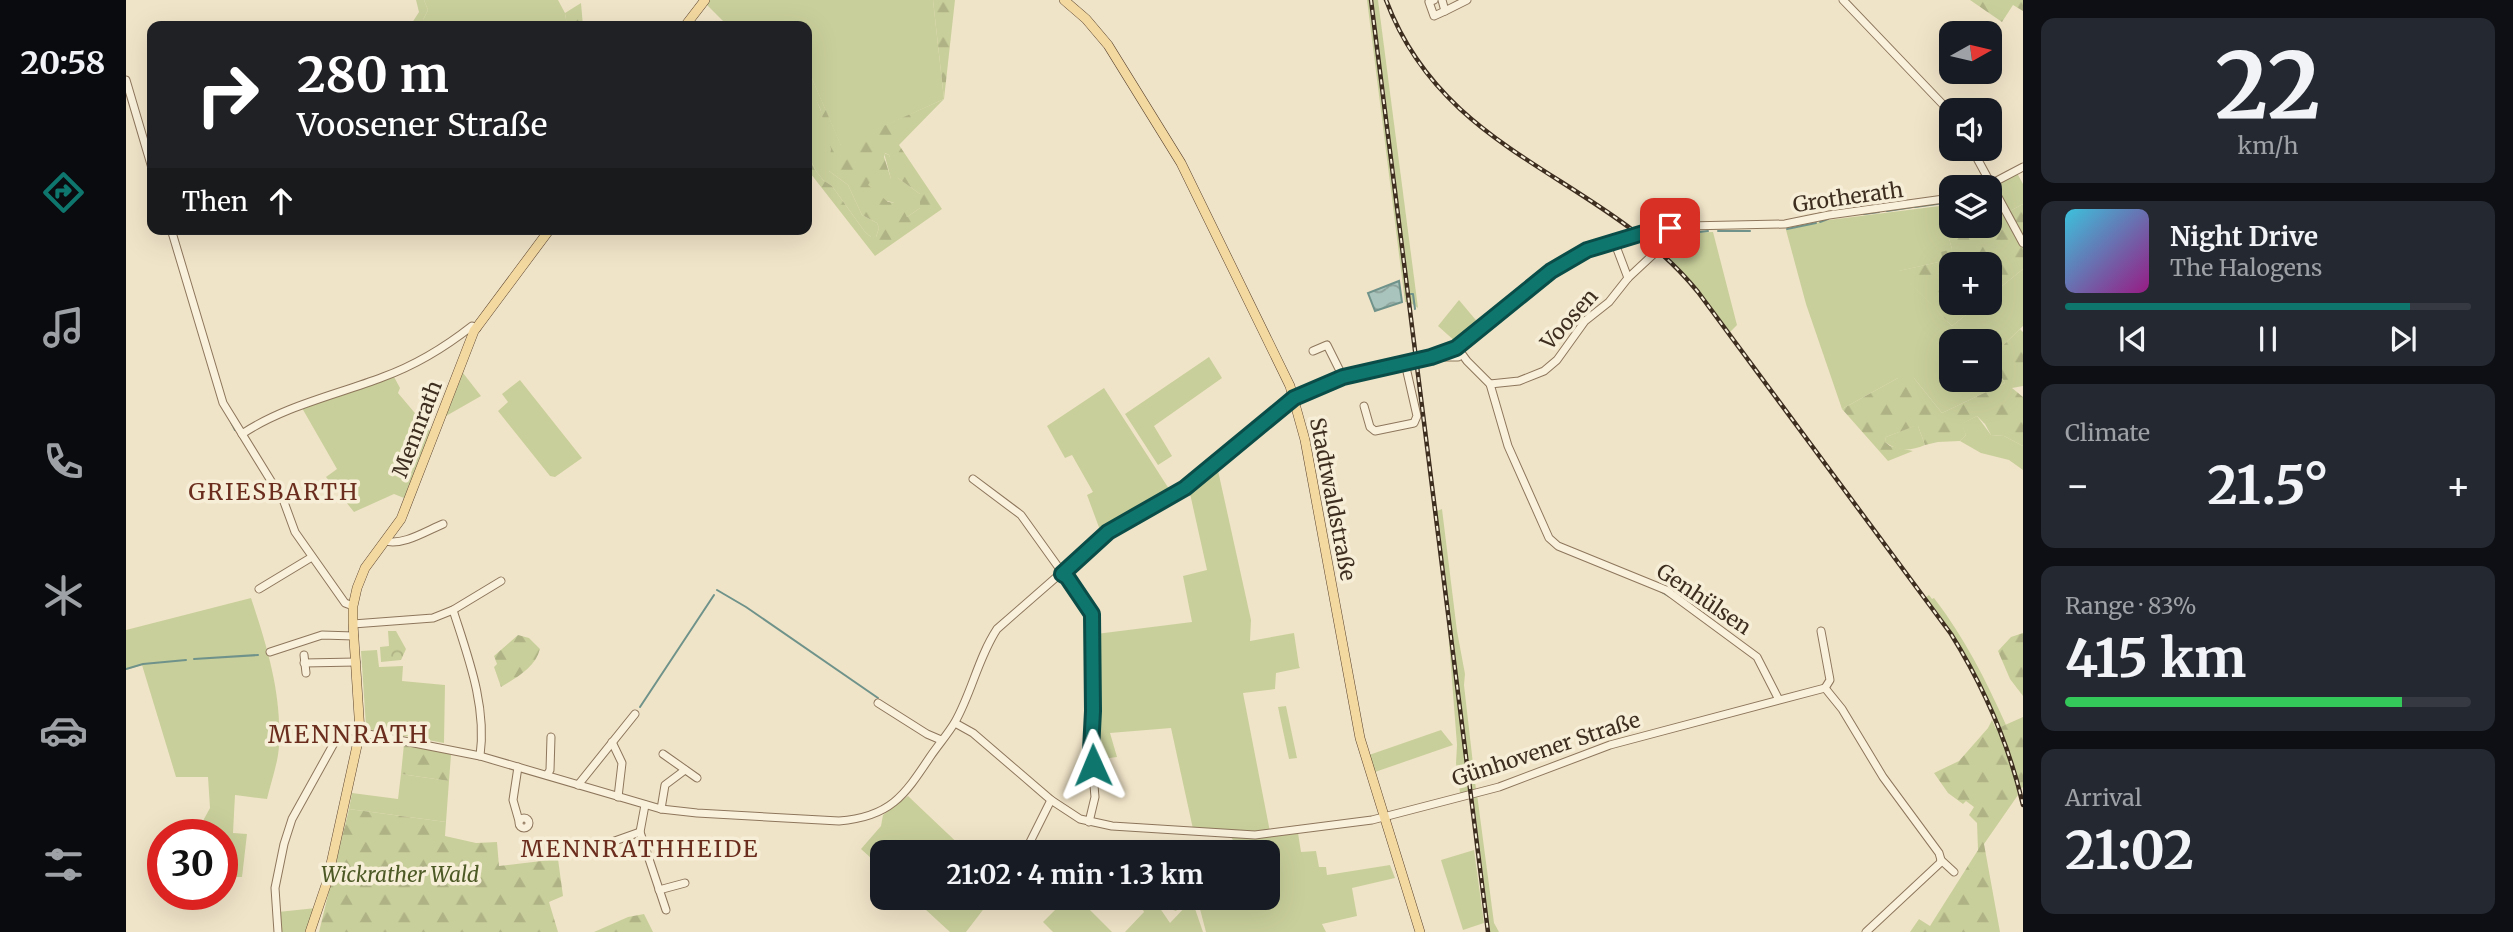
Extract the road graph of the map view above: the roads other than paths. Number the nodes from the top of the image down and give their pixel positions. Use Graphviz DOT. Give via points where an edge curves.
graph roads {
  1 [pos="705,0"];
  2 [pos="1064,0"];
  3 [pos="1434,0"];
  4 [pos="1442,0"];
  5 [pos="1467,0"];
  6 [pos="1843,0"];
  7 [pos="1445,11"];
  8 [pos="689,21"];
  9 [pos="126,80"];
  10 [pos="1939,100"];
  11 [pos="147,150"];
  12 [pos="2023,167"];
  13 [pos="2002,179"];
  14 [pos="1939,200"];
  15 [pos="2002,208"];
  16 [pos="173,235"];
  17 [pos="546,235"];
  18 [pos="1614,241"];
  19 [pos="2023,243"];
  20 [pos="1658,250"];
  21 [pos="1628,278"];
  22 [pos="477,328"];
  23 [pos="1454,348"];
  24 [pos="1313,351"];
  25 [pos="1431,357"];
  26 [pos="1458,357"];
  27 [pos="1466,361"];
  28 [pos="1405,363"];
  29 [pos="1343,377"];
  30 [pos="1490,384"];
  31 [pos="1294,398"];
  32 [pos="1364,406"];
  33 [pos="242,434"];
  34 [pos="972,479"];
  35 [pos="443,524"];
  36 [pos="385,541"];
  37 [pos="312,557"];
  38 [pos="1062,574"];
  39 [pos="501,581"];
  40 [pos="259,589"];
  41 [pos="353,606"];
  42 [pos="453,610"];
  43 [pos="353,624"];
  44 [pos="1821,631"];
  45 [pos="354,636"];
  46 [pos="270,652"];
  47 [pos="356,662"];
  48 [pos="306,673"];
  49 [pos="1825,688"];
  50 [pos="1778,698"];
  51 [pos="878,703"];
  52 [pos="635,714"];
  53 [pos="955,723"];
  54 [pos="360,732"];
  55 [pos="551,737"];
  56 [pos="941,740"];
  57 [pos="612,741"];
  58 [pos="663,754"];
  59 [pos="480,756"];
  60 [pos="675,762"];
  61 [pos="518,767"];
  62 [pos="685,770"];
  63 [pos="547,775"];
  64 [pos="697,778"];
  65 [pos="670,782"];
  66 [pos="578,785"];
  67 [pos="618,797"];
  68 [pos="1051,800"];
  69 [pos="645,805"];
  70 [pos="661,809"];
  71 [pos="1383,816"];
  72 [pos="519,821"];
  73 [pos="1089,822"];
  74 [pos="640,832"];
  75 [pos="1031,840"];
  76 [pos="578,854"];
  77 [pos="1941,860"];
  78 [pos="1954,872"];
  79 [pos="685,883"];
  80 [pos="659,890"];
  81 [pos="666,910"];
  82 [pos="278,932"];
  83 [pos="310,932"];
  84 [pos="1420,932"];
  85 [pos="1866,932"];
  1 -- 8 [label="main road"];
  2 -- 31 [label="main road, Stadtwaldstraße" via="1108,46 1181,163"];
  3 -- 7 [label="street" via="1429,2 1434,16"];
  4 -- 7 [label="street"];
  5 -- 7 [label="street"];
  6 -- 10 [label="street"];
  9 -- 11 [label="street"];
  12 -- 13 [label="street"];
  14 -- 18 [label="street, Grotherath" via="1784,224 1653,230"];
  15 -- 19 [label="street"];
  16 -- 33 [label="street" via="223,403"];
  17 -- 22 [label="main road, Mennrath"];
  18 -- 21 [label="street"];
  18 -- 23 [label="street, Grotherath" via="1551,271"];
  20 -- 21 [label="street, Voosen"];
  21 -- 30 [label="street, Voosen" via="1544,371 1519,381"];
  22 -- 33 [label="street" via="472,326 413,364 286,411"];
  22 -- 36 [label="main road, Mennrath" via="401,519"];
  23 -- 25 [label="street, Grotherath"];
  23 -- 26 [label="street"];
  23 -- 27 [label="street"];
  24 -- 29 [label="street" via="1327,345"];
  25 -- 26 [label="street"];
  25 -- 28 [label="street"];
  26 -- 27 [label="street"];
  27 -- 30 [label="street"];
  28 -- 29 [label="street"];
  28 -- 32 [label="street" via="1417,416 1414,423 1375,431"];
  29 -- 31 [label="street"];
  30 -- 50 [label="street, Genhülsen" via="1508,446 1549,538 1558,546 1674,595 1757,657"];
  31 -- 38 [label="street" via="1185,488 1108,532"];
  31 -- 71 [label="main road, Stadtwaldstraße" via="1358,730"];
  33 -- 37 [label="street"];
  34 -- 38 [label="street" via="1021,515"];
  35 -- 36 [label="street" via="402,541"];
  36 -- 41 [label="main road, Mennrath" via="365,568"];
  37 -- 40 [label="street"];
  37 -- 41 [label="street" via="345,603"];
  38 -- 53 [label="street" via="997,629"];
  38 -- 73 [label="street" via="1092,614 1095,797"];
  39 -- 42 [label="street"];
  41 -- 43 [label="main road, Mennrath"];
  42 -- 43 [label="street" via="418,621"];
  42 -- 59 [label="street" via="477,687"];
  43 -- 45 [label="main road, Mennrath"];
  44 -- 49 [label="street" via="1829,680"];
  45 -- 46 [label="street" via="322,635"];
  45 -- 47 [label="main road, Mennrath"];
  47 -- 48 [label="street" via="304,659"];
  47 -- 54 [label="main road, Mennrath"];
  49 -- 50 [label="street"];
  49 -- 77 [label="street"];
  50 -- 71 [label="street, Günhovener Straße" via="1610,745 1499,787"];
  51 -- 56 [label="street"];
  52 -- 57 [label="street"];
  53 -- 56 [label="street"];
  53 -- 68 [label="street, Günhovener Straße"];
  54 -- 59 [label="street"];
  54 -- 82 [label="street" via="348,730 338,736 292,819 275,888"];
  54 -- 83 [label="main road, Mennrath" via="327,881"];
  55 -- 63 [label="street"];
  56 -- 70 [label="street" via="893,805 859,819"];
  57 -- 66 [label="street"];
  57 -- 67 [label="street" via="622,762"];
  58 -- 60 [label="street"];
  59 -- 61 [label="street"];
  60 -- 62 [label="street"];
  60 -- 65 [label="street"];
  61 -- 63 [label="street"];
  61 -- 72 [label="street" via="513,800"];
  62 -- 64 [label="street"];
  62 -- 65 [label="street"];
  63 -- 66 [label="street"];
  65 -- 70 [label="street" via="665,785"];
  66 -- 67 [label="street"];
  67 -- 69 [label="street"];
  68 -- 73 [label="street, Günhovener Straße"];
  68 -- 75 [label="street"];
  69 -- 70 [label="street"];
  69 -- 74 [label="street"];
  71 -- 73 [label="street, Günhovener Straße" via="1255,835"];
  71 -- 84 [label="main road, Stadtwaldstraße"];
  74 -- 76 [label="street"];
  74 -- 80 [label="street"];
  77 -- 78 [label="street"];
  77 -- 85 [label="street"];
  79 -- 80 [label="street"];
  80 -- 81 [label="street"];
}
